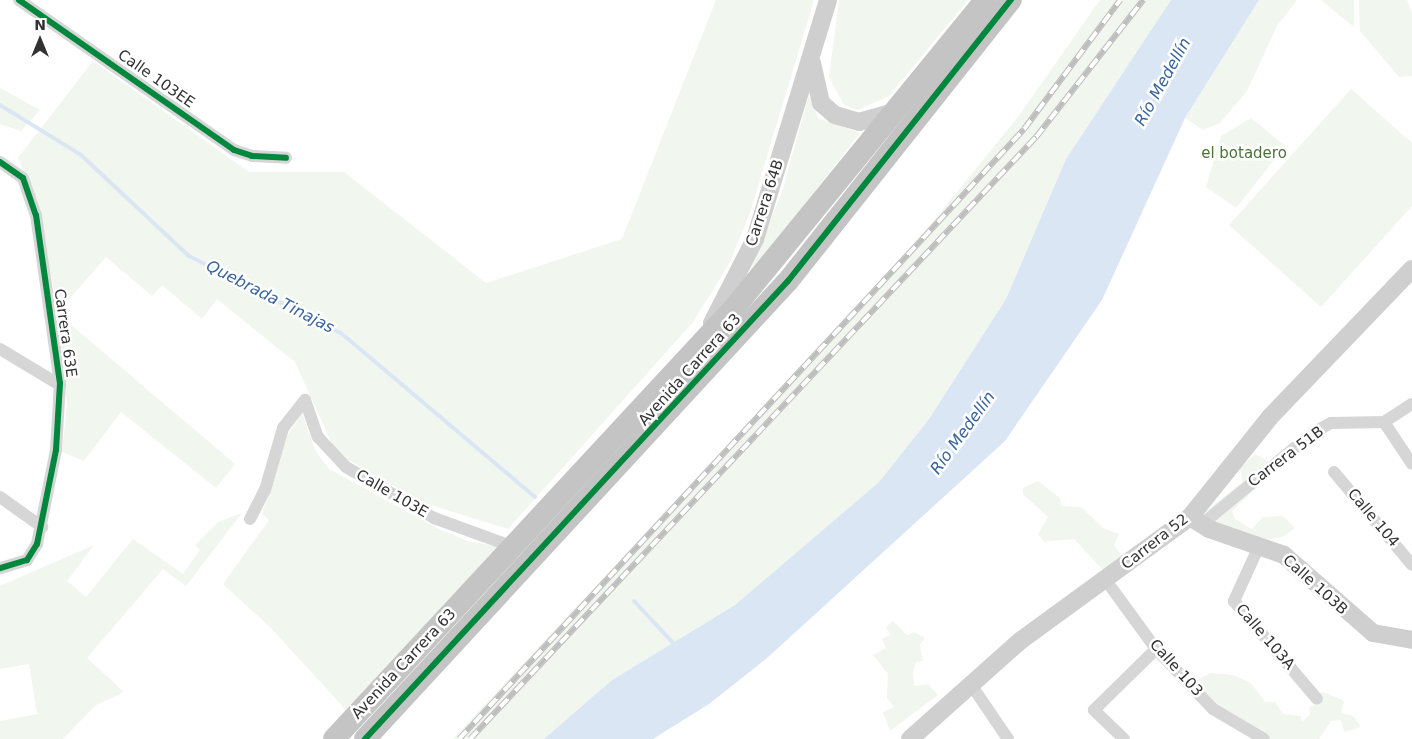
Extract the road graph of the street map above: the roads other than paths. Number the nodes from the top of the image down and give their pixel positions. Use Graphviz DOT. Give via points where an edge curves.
graph roads {
  1 [pos="19,0"];
  2 [pos="828,0"];
  3 [pos="985,0"];
  4 [pos="1012,0"];
  5 [pos="813,50"];
  6 [pos="890,113"];
  7 [pos="286,158"];
  8 [pos="0,162"];
  9 [pos="1412,269"];
  10 [pos="698,348"];
  11 [pos="0,349"];
  12 [pos="60,386"];
  13 [pos="1412,404"];
  14 [pos="1384,422"];
  15 [pos="1412,442"];
  16 [pos="1402,451"];
  17 [pos="1412,464"];
  18 [pos="1334,472"];
  19 [pos="0,497"];
  20 [pos="250,519"];
  21 [pos="1195,520"];
  22 [pos="42,527"];
  23 [pos="1260,544"];
  24 [pos="514,546"];
  25 [pos="1412,565"];
  26 [pos="0,568"];
  27 [pos="1105,579"];
  28 [pos="1412,640"];
  29 [pos="1156,648"];
  30 [pos="972,686"];
  31 [pos="1317,699"];
  32 [pos="334,739"];
  33 [pos="365,739"];
  34 [pos="910,739"];
  35 [pos="1008,739"];
  36 [pos="1124,739"];
  37 [pos="1264,739"];
  1 -- 7 [label="street, Calle 103EE" via="234,150 252,156"];
  2 -- 5 [label="main road, Carrera 64B"];
  3 -- 6 [label="highway, Avenida Carrera 63"];
  4 -- 33 [label="highway, Avenida Carrera 63" via="788,281"];
  5 -- 6 [label="main road, Carrera 64B" via="813,78 827,110 859,122"];
  5 -- 10 [label="main road, Carrera 64B" via="755,239"];
  6 -- 10 [label="highway, Avenida Carrera 63" via="770,267"];
  8 -- 12 [label="street, Carrera 63E" via="16,170 36,215"];
  9 -- 21 [label="main road, Carrera 52" via="1270,418"];
  10 -- 24 [label="highway, Avenida Carrera 63"];
  11 -- 12 [label="street"];
  12 -- 22 [label="street, Carrera 63E" via="56,450"];
  13 -- 14 [label="street"];
  14 -- 16 [label="street"];
  14 -- 21 [label="street, Carrera 51B" via="1331,423 1314,432"];
  15 -- 16 [label="street"];
  16 -- 17 [label="street"];
  18 -- 25 [label="street, Calle 104"];
  19 -- 22 [label="street"];
  20 -- 24 [label="street, Calle 103E" via="265,490 283,428 305,400 318,437 346,467 434,518"];
  21 -- 23 [label="main road, Calle 103B"];
  21 -- 27 [label="main road, Carrera 52"];
  22 -- 26 [label="street, Carrera 63E" via="27,560"];
  23 -- 28 [label="main road, Calle 103B" via="1284,555 1373,633"];
  23 -- 31 [label="street, Calle 103A" via="1234,601"];
  24 -- 32 [label="highway, Avenida Carrera 63"];
  27 -- 29 [label="street, Calle 103"];
  27 -- 30 [label="main road, Carrera 52" via="1020,640"];
  29 -- 36 [label="street" via="1094,710"];
  29 -- 37 [label="street, Calle 103" via="1213,709"];
  30 -- 34 [label="main road, Carrera 52"];
  30 -- 35 [label="street"];
}
